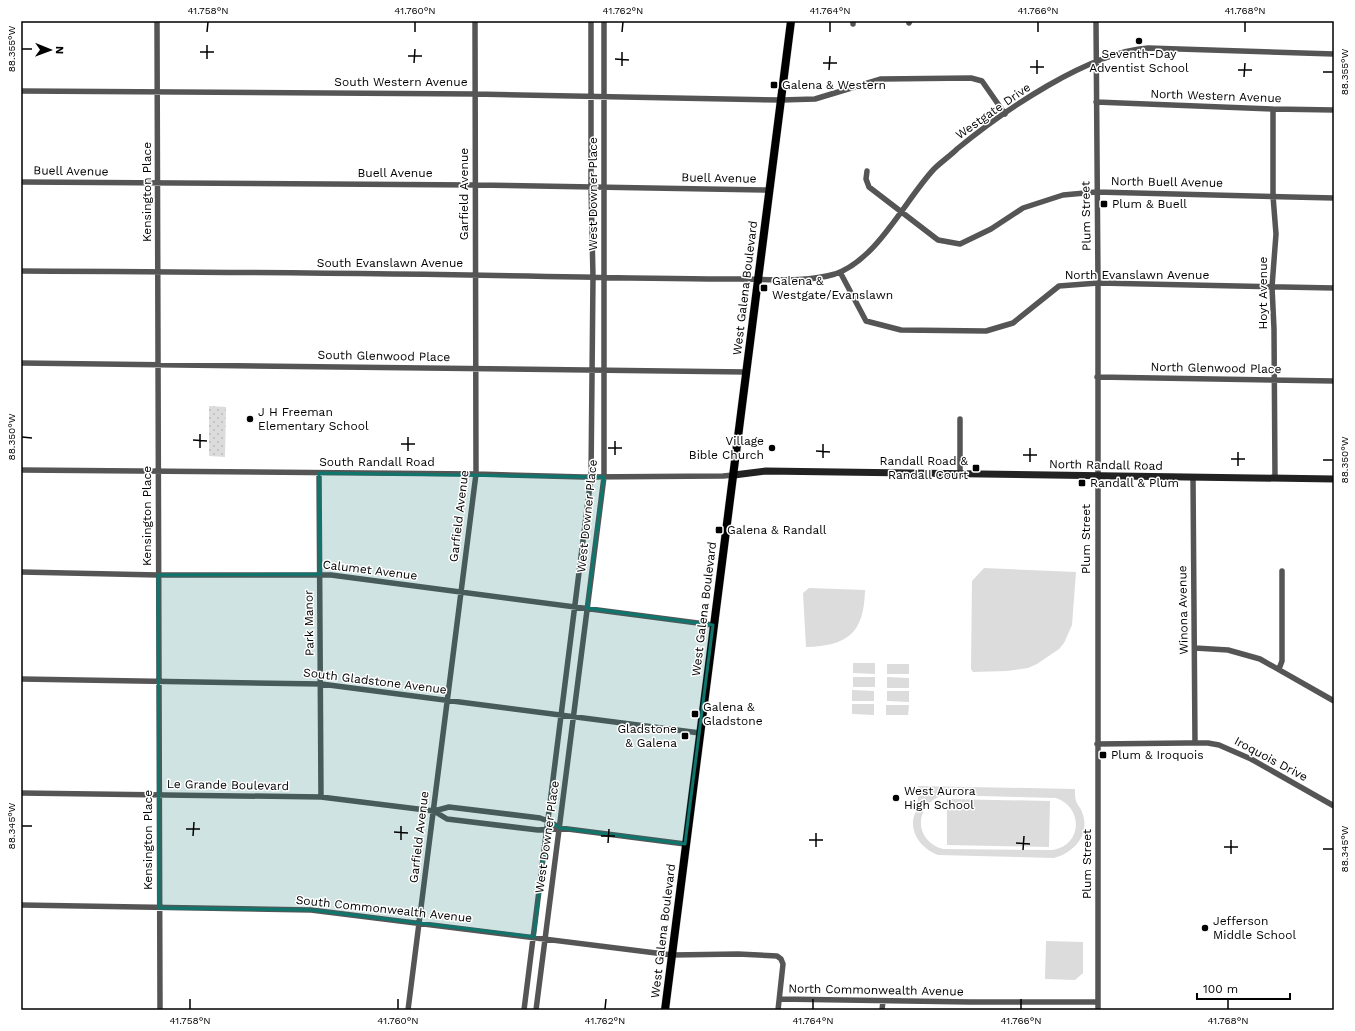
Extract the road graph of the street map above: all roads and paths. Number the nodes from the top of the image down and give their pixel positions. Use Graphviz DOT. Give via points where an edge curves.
graph roads {
  1 [pos="158,21"];
  2 [pos="475,21"];
  3 [pos="591,21"];
  4 [pos="604,21"];
  5 [pos="791,21"];
  6 [pos="1096,21"];
  7 [pos="1334,54"];
  8 [pos="1095,62"];
  9 [pos="21,91"];
  10 [pos="158,92"];
  11 [pos="475,94"];
  12 [pos="591,96"];
  13 [pos="604,96"];
  14 [pos="781,100"];
  15 [pos="1096,102"];
  16 [pos="1273,109"];
  17 [pos="1334,110"];
  18 [pos="1005,114"];
  19 [pos="867,171"];
  20 [pos="21,182"];
  21 [pos="158,183"];
  22 [pos="476,185"];
  23 [pos="591,187"];
  24 [pos="604,187"];
  25 [pos="769,190"];
  26 [pos="1096,192"];
  27 [pos="1273,196"];
  28 [pos="1334,198"];
  29 [pos="902,212"];
  30 [pos="21,271"];
  31 [pos="158,272"];
  32 [pos="840,272"];
  33 [pos="475,275"];
  34 [pos="593,277"];
  35 [pos="604,278"];
  36 [pos="758,279"];
  37 [pos="1098,284"];
  38 [pos="1272,287"];
  39 [pos="1334,288"];
  40 [pos="21,363"];
  41 [pos="158,365"];
  42 [pos="476,368"];
  43 [pos="592,370"];
  44 [pos="605,370"];
  45 [pos="746,372"];
  46 [pos="1097,377"];
  47 [pos="1275,379"];
  48 [pos="1334,381"];
  49 [pos="960,419"];
  50 [pos="21,470"];
  51 [pos="158,470"];
  52 [pos="319,473"];
  53 [pos="476,474"];
  54 [pos="960,474"];
  55 [pos="734,475"];
  56 [pos="1097,476"];
  57 [pos="592,477"];
  58 [pos="604,477"];
  59 [pos="1193,477"];
  60 [pos="1275,478"];
  61 [pos="1334,479"];
  62 [pos="1282,571"];
  63 [pos="21,572"];
  64 [pos="320,574"];
  65 [pos="158,575"];
  66 [pos="461,593"];
  67 [pos="576,607"];
  68 [pos="587,608"];
  69 [pos="713,625"];
  70 [pos="1195,648"];
  71 [pos="1279,669"];
  72 [pos="21,679"];
  73 [pos="160,681"];
  74 [pos="321,684"];
  75 [pos="447,700"];
  76 [pos="1334,701"];
  77 [pos="560,715"];
  78 [pos="574,717"];
  79 [pos="700,733"];
  80 [pos="1195,743"];
  81 [pos="1097,744"];
  82 [pos="21,793"];
  83 [pos="159,795"];
  84 [pos="321,797"];
  85 [pos="1334,806"];
  86 [pos="434,812"];
  87 [pos="548,821"];
  88 [pos="560,828"];
  89 [pos="547,829"];
  90 [pos="685,844"];
  91 [pos="21,905"];
  92 [pos="159,908"];
  93 [pos="419,923"];
  94 [pos="534,937"];
  95 [pos="545,938"];
  96 [pos="672,955"];
  97 [pos="780,999"];
  98 [pos="883,1001"];
  99 [pos="970,1002"];
  100 [pos="1098,1002"];
  101 [pos="160,1010"];
  102 [pos="408,1010"];
  103 [pos="524,1010"];
  104 [pos="536,1010"];
  105 [pos="665,1010"];
  106 [pos="778,1010"];
  107 [pos="882,1010"];
  108 [pos="970,1010"];
  109 [pos="1098,1010"];
  1 -- 10 [label="street, Kensington Place"];
  2 -- 11 [label="street, Garfield Avenue"];
  3 -- 12 [label="street, West Downer Place"];
  4 -- 13 [label="street, West Downer Place"];
  5 -- 14 [label="main road, West Galena Boulevard"];
  6 -- 8 [label="street, Plum Street"];
  7 -- 8 [label="street, Westgate Drive" via="1148,48 1135,49"];
  8 -- 15 [label="street, Plum Street"];
  8 -- 18 [label="street, Westgate Drive" via="1056,82"];
  9 -- 10 [label="street, South Western Avenue"];
  10 -- 11 [label="street, South Western Avenue"];
  10 -- 21 [label="street, Kensington Place"];
  11 -- 12 [label="street, South Western Avenue"];
  11 -- 22 [label="street, Garfield Avenue"];
  12 -- 13 [label="street, South Western Avenue"];
  12 -- 23 [label="street, West Downer Place"];
  13 -- 14 [label="street, South Western Avenue"];
  13 -- 24 [label="street, West Downer Place"];
  14 -- 18 [label="street" via="815,98 881,79 971,78 982,81"];
  14 -- 25 [label="main road, West Galena Boulevard"];
  15 -- 16 [label="street, North Western Avenue"];
  15 -- 26 [label="street, Plum Street"];
  16 -- 17 [label="street, North Western Avenue"];
  16 -- 27 [label="street, Hoyt Avenue"];
  18 -- 29 [label="street, Westgate Drive" via="973,136 934,169"];
  19 -- 29 [label="street, North Buell Avenue" via="869,187"];
  20 -- 21 [label="street, Buell Avenue"];
  21 -- 22 [label="street, Buell Avenue"];
  21 -- 31 [label="street, Kensington Place"];
  22 -- 23 [label="street, Buell Avenue"];
  22 -- 33 [label="street, Garfield Avenue"];
  23 -- 24 [label="street, Buell Avenue"];
  23 -- 34 [label="street, West Downer Place"];
  24 -- 25 [label="street, Buell Avenue"];
  24 -- 35 [label="street, West Downer Place"];
  25 -- 36 [label="main road, West Galena Boulevard"];
  26 -- 27 [label="street, North Buell Avenue"];
  26 -- 29 [label="street, North Buell Avenue" via="1063,195 1023,208 991,229 960,244 938,240"];
  26 -- 37 [label="street, Plum Street"];
  27 -- 28 [label="street, North Buell Avenue"];
  27 -- 38 [label="street, Hoyt Avenue" via="1276,234"];
  29 -- 32 [label="street, Westgate Drive" via="864,258"];
  30 -- 31 [label="street, South Evanslawn Avenue"];
  31 -- 33 [label="street, South Evanslawn Avenue"];
  31 -- 41 [label="street, Kensington Place"];
  32 -- 36 [label="street, Westgate Drive" via="822,278"];
  32 -- 37 [label="street, North Evanslawn Avenue" via="866,321 901,330 986,331 1013,323 1059,286"];
  33 -- 34 [label="street, South Evanslawn Avenue"];
  33 -- 42 [label="street, Garfield Avenue"];
  34 -- 35 [label="street, South Evanslawn Avenue"];
  34 -- 43 [label="street, West Downer Place"];
  35 -- 36 [label="street, South Evanslawn Avenue"];
  35 -- 44 [label="street, West Downer Place"];
  36 -- 45 [label="main road, West Galena Boulevard"];
  37 -- 38 [label="street, North Evanslawn Avenue"];
  37 -- 46 [label="street, Plum Street"];
  38 -- 39 [label="street, North Evanslawn Avenue"];
  38 -- 47 [label="street, Hoyt Avenue"];
  40 -- 41 [label="street, South Glenwood Place"];
  41 -- 42 [label="street, South Glenwood Place"];
  41 -- 51 [label="street, Kensington Place"];
  42 -- 43 [label="street, South Glenwood Place"];
  42 -- 53 [label="street, Garfield Avenue"];
  43 -- 44 [label="street, South Glenwood Place"];
  43 -- 57 [label="street, West Downer Place"];
  44 -- 45 [label="street, South Glenwood Place"];
  44 -- 58 [label="street, West Downer Place"];
  45 -- 55 [label="main road, West Galena Boulevard"];
  46 -- 47 [label="street, North Glenwood Place"];
  46 -- 56 [label="street, Plum Street"];
  47 -- 48 [label="street, North Glenwood Place"];
  47 -- 60 [label="street, Hoyt Avenue"];
  49 -- 54 [label="street"];
  50 -- 51 [label="street, South Randall Road"];
  51 -- 52 [label="street, South Randall Road"];
  51 -- 65 [label="street, Kensington Place"];
  52 -- 53 [label="street, South Randall Road"];
  52 -- 64 [label="street, Park Manor"];
  53 -- 57 [label="street, South Randall Road"];
  53 -- 66 [label="street, Garfield Avenue"];
  54 -- 55 [label="main road, North Randall Road" via="766,471"];
  54 -- 56 [label="main road, North Randall Road"];
  55 -- 58 [label="street, South Randall Road"];
  55 -- 69 [label="main road, West Galena Boulevard"];
  56 -- 59 [label="main road, North Randall Road"];
  56 -- 81 [label="street, Plum Street"];
  57 -- 58 [label="street, South Randall Road"];
  57 -- 67 [label="street, West Downer Place"];
  58 -- 68 [label="street, West Downer Place"];
  59 -- 60 [label="main road, North Randall Road"];
  59 -- 70 [label="street, Winona Avenue"];
  60 -- 61 [label="main road, North Randall Road"];
  62 -- 71 [label="street" via="1282,661"];
  63 -- 65 [label="street, Calumet Avenue"];
  64 -- 65 [label="street, Calumet Avenue"];
  64 -- 66 [label="street, Calumet Avenue"];
  64 -- 74 [label="street, Park Manor"];
  65 -- 73 [label="street, Kensington Place"];
  66 -- 67 [label="street, Calumet Avenue"];
  66 -- 75 [label="street, Garfield Avenue"];
  67 -- 68 [label="street, Calumet Avenue"];
  67 -- 77 [label="street, West Downer Place"];
  68 -- 69 [label="street, Calumet Avenue"];
  68 -- 78 [label="street, West Downer Place"];
  69 -- 79 [label="main road, West Galena Boulevard"];
  70 -- 71 [label="street" via="1237,652 1260,659"];
  70 -- 80 [label="street, Winona Avenue"];
  71 -- 76 [label="street"];
  72 -- 73 [label="street, South Gladstone Avenue"];
  73 -- 74 [label="street, South Gladstone Avenue"];
  73 -- 83 [label="street, Kensington Place"];
  74 -- 75 [label="street, South Gladstone Avenue"];
  74 -- 84 [label="street, Park Manor"];
  75 -- 77 [label="street, South Gladstone Avenue"];
  75 -- 86 [label="street, Garfield Avenue"];
  77 -- 78 [label="street, South Gladstone Avenue"];
  77 -- 87 [label="street, West Downer Place"];
  78 -- 79 [label="street, South Gladstone Avenue"];
  78 -- 88 [label="street, West Downer Place"];
  79 -- 90 [label="main road, West Galena Boulevard"];
  80 -- 81 [label="street, Iroquois Drive"];
  80 -- 85 [label="street, Iroquois Drive" via="1219,745 1239,753"];
  81 -- 100 [label="street, Plum Street"];
  82 -- 83 [label="street, Le Grande Boulevard"];
  83 -- 84 [label="street, Le Grande Boulevard"];
  83 -- 92 [label="street, Kensington Place"];
  84 -- 86 [label="street, Le Grande Boulevard"];
  86 -- 87 [label="street, Le Grande Boulevard" via="449,807"];
  86 -- 89 [label="street, Le Grande Boulevard" via="447,819"];
  86 -- 93 [label="street, Garfield Avenue"];
  87 -- 88 [label="street, Le Grande Boulevard"];
  87 -- 89 [label="street, West Downer Place"];
  88 -- 89 [label="street, Le Grande Boulevard"];
  88 -- 90 [label="street, Le Grande Boulevard"];
  88 -- 95 [label="street, West Downer Place"];
  89 -- 94 [label="street, West Downer Place"];
  90 -- 96 [label="main road, West Galena Boulevard"];
  91 -- 92 [label="street, South Commonwealth Avenue"];
  92 -- 93 [label="street, South Commonwealth Avenue" via="311,910"];
  92 -- 101 [label="street, Kensington Place"];
  93 -- 94 [label="street, South Commonwealth Avenue"];
  93 -- 102 [label="street, Garfield Avenue"];
  94 -- 95 [label="street, South Commonwealth Avenue"];
  94 -- 103 [label="street, West Downer Place"];
  95 -- 96 [label="street, South Commonwealth Avenue"];
  95 -- 104 [label="street, West Downer Place"];
  96 -- 97 [label="street, North Commonwealth Avenue" via="777,956 783,964"];
  96 -- 105 [label="main road, West Galena Boulevard"];
  97 -- 98 [label="street, North Commonwealth Avenue"];
  97 -- 106 [label="street"];
  98 -- 99 [label="street, North Commonwealth Avenue"];
  98 -- 107 [label="street"];
  99 -- 100 [label="street, North Commonwealth Avenue"];
  99 -- 108 [label="street"];
  100 -- 109 [label="street, Plum Street"];
}
